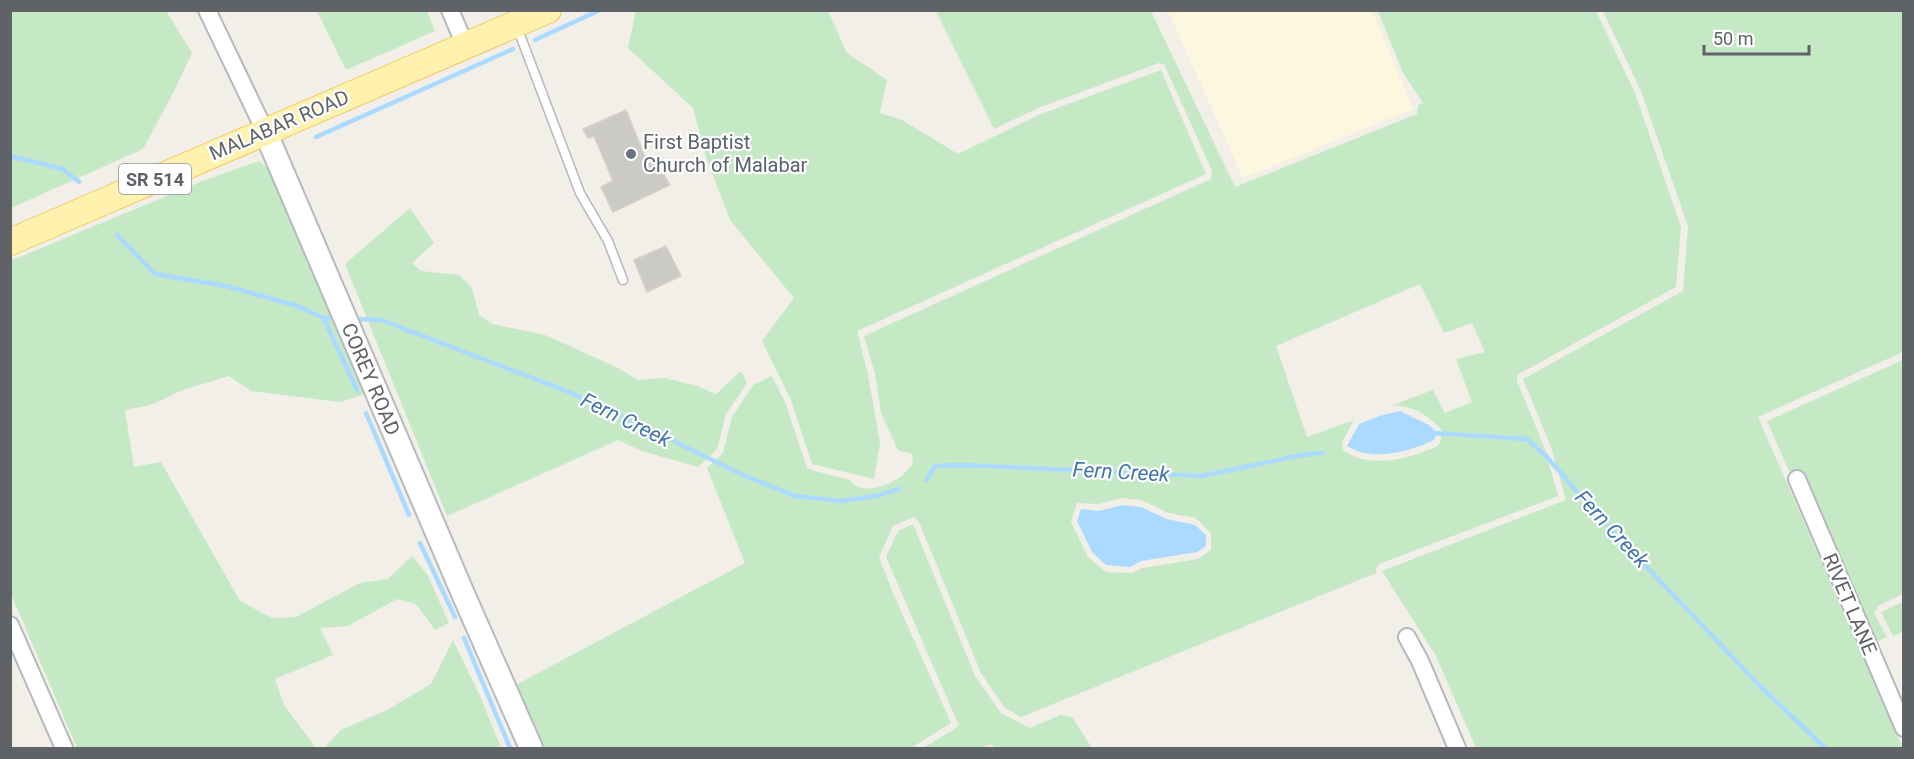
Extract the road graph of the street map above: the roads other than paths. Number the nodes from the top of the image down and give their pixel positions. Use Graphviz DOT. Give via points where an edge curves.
graph roads {
  1 [pos="207,10"];
  2 [pos="450,10"];
  3 [pos="548,10"];
  4 [pos="515,24"];
  5 [pos="465,45"];
  6 [pos="265,131"];
  7 [pos="10,242"];
  8 [pos="623,280"];
  9 [pos="1797,479"];
  10 [pos="10,625"];
  11 [pos="1407,637"];
  12 [pos="1904,728"];
  13 [pos="64,748"];
  14 [pos="531,748"];
  15 [pos="1457,748"];
  1 -- 6 [label="street, COREY ROAD"];
  2 -- 5 [label="street"];
  3 -- 4 [label="main road, MALABAR ROAD / SR 514"];
  4 -- 5 [label="main road, MALABAR ROAD / SR 514"];
  4 -- 8 [label="lane" via="580,193 608,241"];
  5 -- 6 [label="main road, MALABAR ROAD / SR 514"];
  6 -- 7 [label="main road, MALABAR ROAD / SR 514"];
  6 -- 14 [label="street, COREY ROAD"];
  9 -- 12 [label="street, RIVET LANE"];
  10 -- 13 [label="street"];
  11 -- 15 [label="street"];
}
